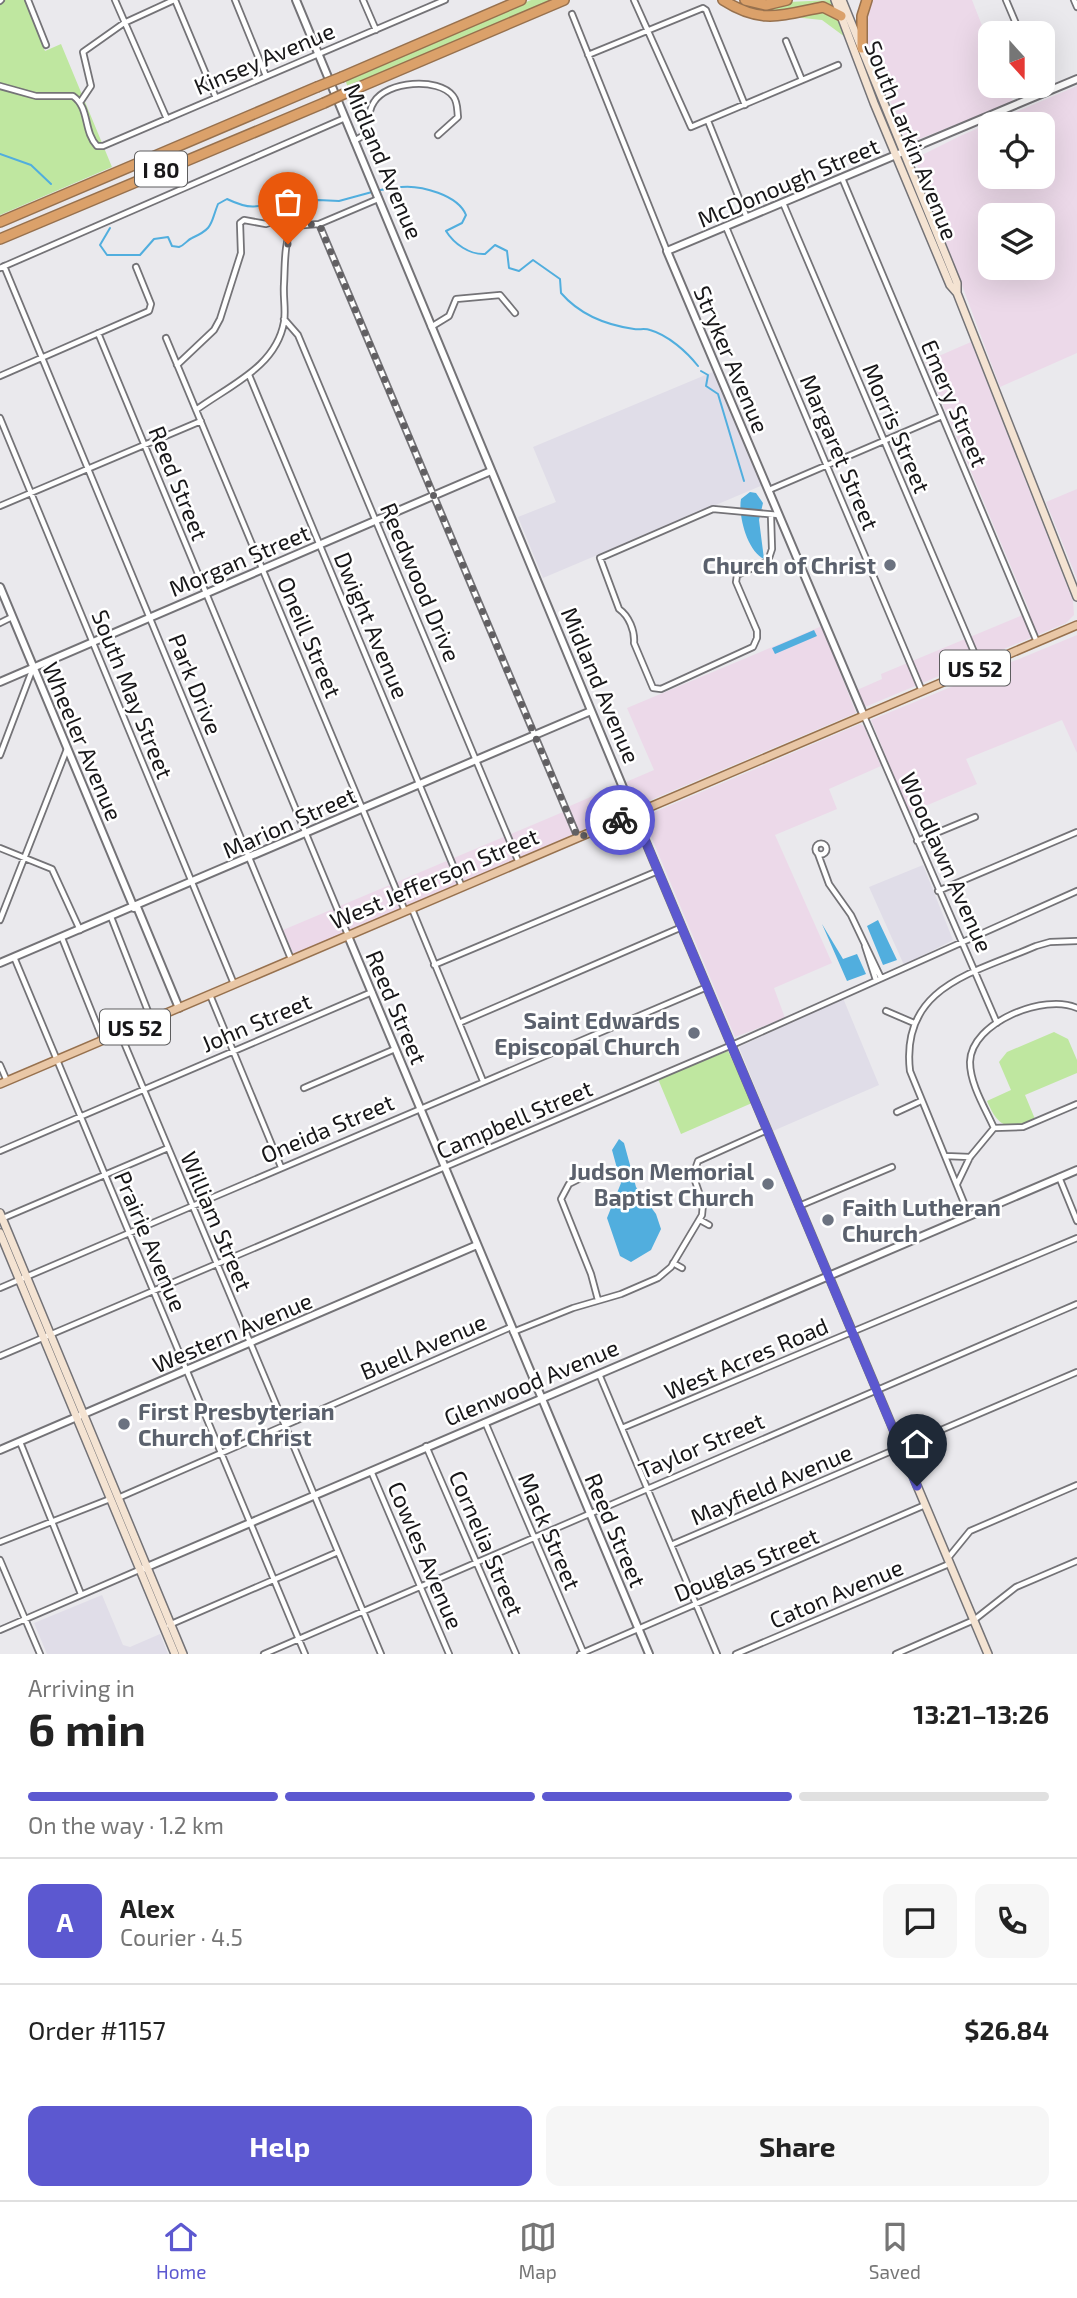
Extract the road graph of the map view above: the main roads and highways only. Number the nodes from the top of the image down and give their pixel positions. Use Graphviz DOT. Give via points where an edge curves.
graph roads {
  1 [pos="522,0"];
  2 [pos="564,0"];
  3 [pos="723,0"];
  4 [pos="745,0"];
  5 [pos="787,0"];
  6 [pos="823,0"];
  7 [pos="835,0"];
  8 [pos="842,0"];
  9 [pos="867,0"];
  10 [pos="812,10"];
  11 [pos="841,16"];
  12 [pos="862,48"];
  13 [pos="0,222"];
  14 [pos="0,239"];
  15 [pos="957,293"];
  16 [pos="1077,597"];
  17 [pos="1077,625"];
  18 [pos="634,814"];
  19 [pos="3,1083"];
  20 [pos="1,1217"];
  21 [pos="0,1233"];
  22 [pos="23,1278"];
  23 [pos="167,1626"];
  24 [pos="175,1654"];
  25 [pos="183,1654"];
  26 [pos="988,1654"];
  1 -- 13 [label="highway, I 80, bridge"];
  2 -- 14 [label="highway, I 80, bridge"];
  3 -- 10 [label="highway" via="759,16 785,17"];
  4 -- 5 [label="highway" via="766,5"];
  6 -- 10 [label="highway"];
  7 -- 11 [label="main road, South Larkin Avenue"];
  8 -- 12 [label="main road, South Larkin Avenue"];
  9 -- 12 [label="highway"];
  10 -- 11 [label="highway" via="827,8"];
  11 -- 15 [label="main road, South Larkin Avenue" via="895,156"];
  12 -- 15 [label="main road, South Larkin Avenue" via="957,283"];
  15 -- 16 [label="main road, South Larkin Avenue"];
  17 -- 18 [label="main road, West Jefferson Street / US 52"];
  18 -- 19 [label="main road, West Jefferson Street / US 52"];
  18 -- 26 [label="main road, Midland Avenue"];
  20 -- 22 [label="main road"];
  21 -- 22 [label="main road"];
  22 -- 23 [label="main road"];
  23 -- 24 [label="main road"];
  23 -- 25 [label="main road"];
}
